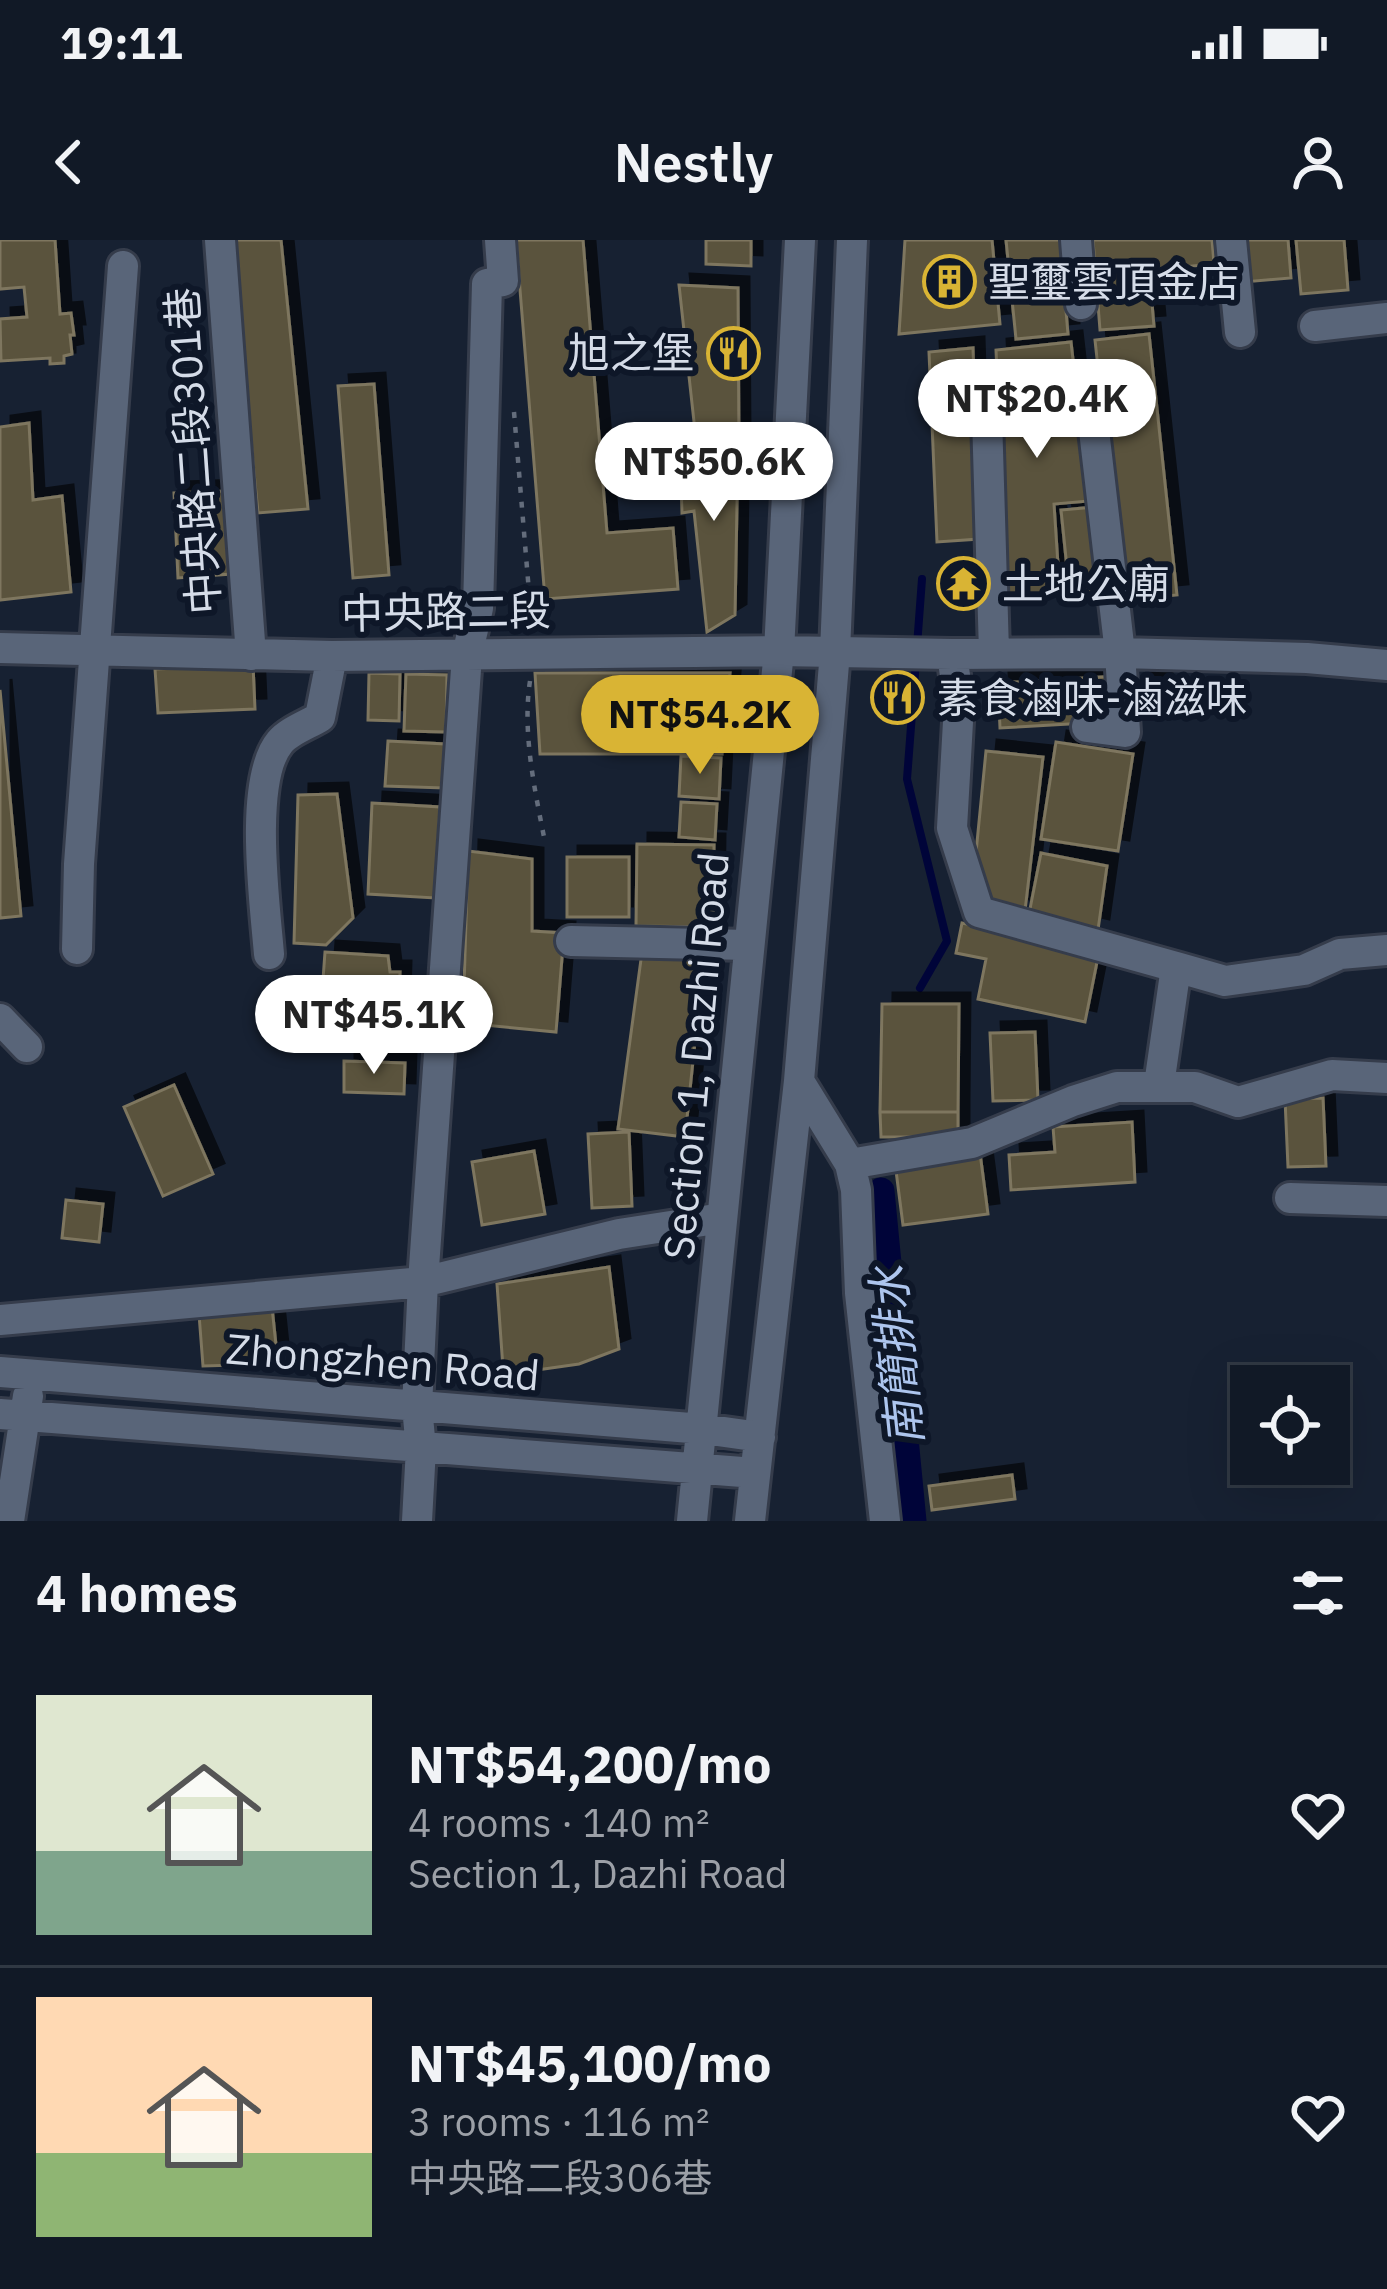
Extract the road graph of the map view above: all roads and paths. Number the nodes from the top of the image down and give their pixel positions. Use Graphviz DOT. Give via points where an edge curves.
graph roads {
  1 [pos="220,240"];
  2 [pos="500,240"];
  3 [pos="800,240"];
  4 [pos="852,240"];
  5 [pos="1076,240"];
  6 [pos="1231,240"];
  7 [pos="123,266"];
  8 [pos="1081,304"];
  9 [pos="1387,318"];
  10 [pos="1315,326"];
  11 [pos="1240,332"];
  12 [pos="986,383"];
  13 [pos="513,397"];
  14 [pos="1092,413"];
  15 [pos="0,648"];
  16 [pos="94,649"];
  17 [pos="779,651"];
  18 [pos="836,652"];
  19 [pos="994,652"];
  20 [pos="534,653"];
  21 [pos="1120,653"];
  22 [pos="952,654"];
  23 [pos="251,655"];
  24 [pos="467,655"];
  25 [pos="332,656"];
  26 [pos="1387,664"];
  27 [pos="1087,727"];
  28 [pos="545,842"];
  29 [pos="571,941"];
  30 [pos="748,945"];
  31 [pos="76,949"];
  32 [pos="1387,950"];
  33 [pos="269,954"];
  34 [pos="1176,967"];
  35 [pos="0,1019"];
  36 [pos="27,1047"];
  37 [pos="1387,1078"];
  38 [pos="799,1081"];
  39 [pos="1159,1085"];
  40 [pos="850,1164"];
  41 [pos="1290,1198"];
  42 [pos="1387,1201"];
  43 [pos="722,1218"];
  44 [pos="423,1282"];
  45 [pos="0,1320"];
  46 [pos="0,1372"];
  47 [pos="33,1375"];
  48 [pos="418,1407"];
  49 [pos="12,1415"];
  50 [pos="704,1429"];
  51 [pos="760,1437"];
  52 [pos="421,1448"];
  53 [pos="698,1467"];
  54 [pos="755,1473"];
  55 [pos="9,1521"];
  56 [pos="417,1521"];
  57 [pos="692,1521"];
  58 [pos="750,1521"];
  59 [pos="885,1521"];
  1 -- 23 [label="street, 中央路二段301巷"];
  2 -- 24 [label="street" via="503,281 487,284 478,608"];
  3 -- 17 [label="street, Section 1, Dazhi Road"];
  4 -- 18 [label="street"];
  5 -- 8 [label="street"];
  6 -- 11 [label="street"];
  7 -- 16 [label="street"];
  9 -- 10 [label="street"];
  12 -- 19 [label="street"];
  13 -- 20 [label="path"];
  14 -- 21 [label="street"];
  15 -- 16 [label="street, 中央路二段"];
  16 -- 23 [label="street, 中央路二段"];
  16 -- 31 [label="street"];
  17 -- 18 [label="street, 中央路二段"];
  17 -- 20 [label="street, 中央路二段"];
  17 -- 30 [label="street, Section 1, Dazhi Road"];
  18 -- 22 [label="street, 中央路二段"];
  18 -- 38 [label="street"];
  19 -- 21 [label="street"];
  19 -- 22 [label="street"];
  20 -- 24 [label="street, 中央路二段"];
  20 -- 28 [label="path" via="527,696"];
  21 -- 26 [label="street"];
  21 -- 27 [label="street" via="1125,732"];
  22 -- 34 [label="street" via="959,704 952,828 979,912"];
  23 -- 25 [label="street, 中央路二段"];
  24 -- 25 [label="street, 中央路二段"];
  24 -- 44 [label="street"];
  25 -- 33 [label="street" via="320,716 281,741 266,776 260,848"];
  29 -- 30 [label="street"];
  30 -- 43 [label="street, Section 1, Dazhi Road"];
  32 -- 34 [label="street" via="1225,981"];
  34 -- 39 [label="street"];
  35 -- 36 [label="street"];
  37 -- 39 [label="street" via="1331,1075 1238,1102"];
  38 -- 40 [label="street"];
  38 -- 51 [label="street"];
  39 -- 40 [label="street" via="1117,1087 971,1144"];
  40 -- 59 [label="street"];
  41 -- 42 [label="street"];
  43 -- 44 [label="street"];
  43 -- 50 [label="street, Section 1, Dazhi Road"];
  44 -- 45 [label="street"];
  44 -- 48 [label="street"];
  46 -- 47 [label="street, Zhongzhen Road"];
  47 -- 48 [label="street, Zhongzhen Road"];
  47 -- 49 [label="street"];
  48 -- 50 [label="street, Zhongzhen Road"];
  48 -- 52 [label="street"];
  49 -- 52 [label="street, Zhongzhen Road"];
  49 -- 55 [label="street"];
  50 -- 51 [label="street, Zhongzhen Road"];
  50 -- 53 [label="street, Section 1, Dazhi Road"];
  51 -- 54 [label="street"];
  52 -- 53 [label="street, Zhongzhen Road"];
  52 -- 56 [label="street"];
  53 -- 54 [label="street, Zhongzhen Road"];
  53 -- 57 [label="street, Section 1, Dazhi Road"];
  54 -- 58 [label="street"];
}
